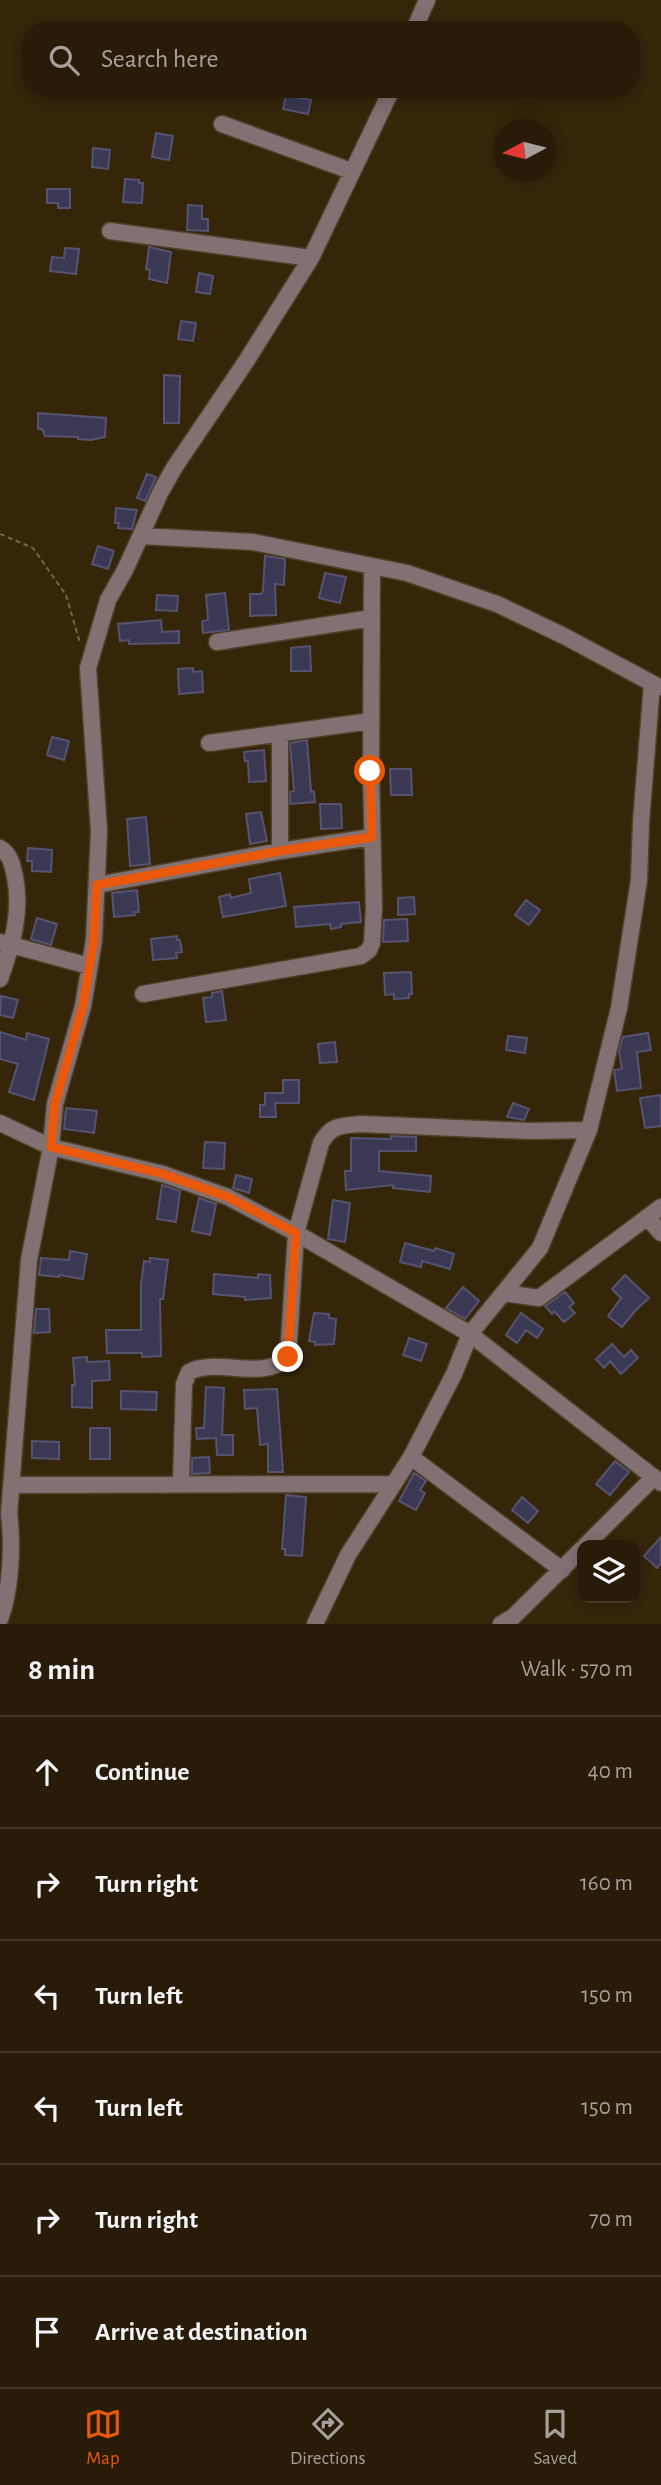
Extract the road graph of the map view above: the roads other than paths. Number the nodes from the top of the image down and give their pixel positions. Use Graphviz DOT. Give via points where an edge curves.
graph roads {
  1 [pos="427,0"];
  2 [pos="418,21"];
  3 [pos="388,98"];
  4 [pos="222,124"];
  5 [pos="351,171"];
  6 [pos="110,231"];
  7 [pos="311,258"];
  8 [pos="141,536"];
  9 [pos="372,566"];
  10 [pos="372,618"];
  11 [pos="217,642"];
  12 [pos="657,686"];
  13 [pos="371,720"];
  14 [pos="280,733"];
  15 [pos="208,743"];
  16 [pos="372,837"];
  17 [pos="0,848"];
  18 [pos="280,851"];
  19 [pos="97,885"];
  20 [pos="6,944"];
  21 [pos="89,966"];
  22 [pos="0,979"];
  23 [pos="144,994"];
  24 [pos="3,1129"];
  25 [pos="589,1130"];
  26 [pos="51,1147"];
  27 [pos="661,1207"];
  28 [pos="646,1217"];
  29 [pos="296,1233"];
  30 [pos="661,1233"];
  31 [pos="504,1293"];
  32 [pos="470,1334"];
  33 [pos="411,1457"];
  34 [pos="657,1480"];
  35 [pos="181,1483"];
  36 [pos="394,1484"];
  37 [pos="12,1485"];
  38 [pos="5,1512"];
  39 [pos="591,1540"];
  40 [pos="577,1554"];
  41 [pos="562,1570"];
  42 [pos="0,1619"];
  43 [pos="512,1622"];
  44 [pos="315,1624"];
  1 -- 2 [label="street"];
  3 -- 5 [label="street"];
  4 -- 5 [label="street"];
  5 -- 7 [label="street"];
  6 -- 7 [label="street"];
  7 -- 8 [label="street" via="174,468"];
  8 -- 9 [label="street" via="253,542"];
  8 -- 19 [label="street" via="108,600 88,668 99,831"];
  9 -- 10 [label="street"];
  9 -- 12 [label="street" via="497,604"];
  10 -- 11 [label="street"];
  10 -- 13 [label="street"];
  12 -- 25 [label="street" via="639,880 619,1008"];
  13 -- 14 [label="street"];
  13 -- 16 [label="street"];
  14 -- 15 [label="street"];
  14 -- 18 [label="street"];
  16 -- 18 [label="street"];
  16 -- 23 [label="street" via="372,943 361,956"];
  17 -- 20 [label="street" via="9,855 18,893 18,918"];
  18 -- 19 [label="street"];
  19 -- 21 [label="street"];
  20 -- 21 [label="street"];
  20 -- 22 [label="street"];
  21 -- 26 [label="street" via="83,1006 55,1104"];
  24 -- 26 [label="street"];
  25 -- 29 [label="street" via="339,1126 321,1143"];
  25 -- 31 [label="street" via="540,1248"];
  26 -- 29 [label="street" via="163,1174 228,1197"];
  26 -- 37 [label="street" via="29,1260"];
  27 -- 28 [label="street"];
  28 -- 30 [label="street"];
  28 -- 31 [label="street" via="538,1298"];
  29 -- 32 [label="street"];
  29 -- 35 [label="street" via="288,1357 269,1367 190,1372 184,1384"];
  31 -- 32 [label="street"];
  32 -- 33 [label="street"];
  32 -- 34 [label="street"];
  33 -- 36 [label="street"];
  33 -- 41 [label="street"];
  34 -- 39 [label="street"];
  35 -- 36 [label="street"];
  35 -- 37 [label="street"];
  36 -- 44 [label="street" via="348,1555"];
  37 -- 38 [label="street"];
  38 -- 42 [label="street" via="11,1528 7,1601"];
  40 -- 41 [label="street"];
  41 -- 43 [label="street"];
}
